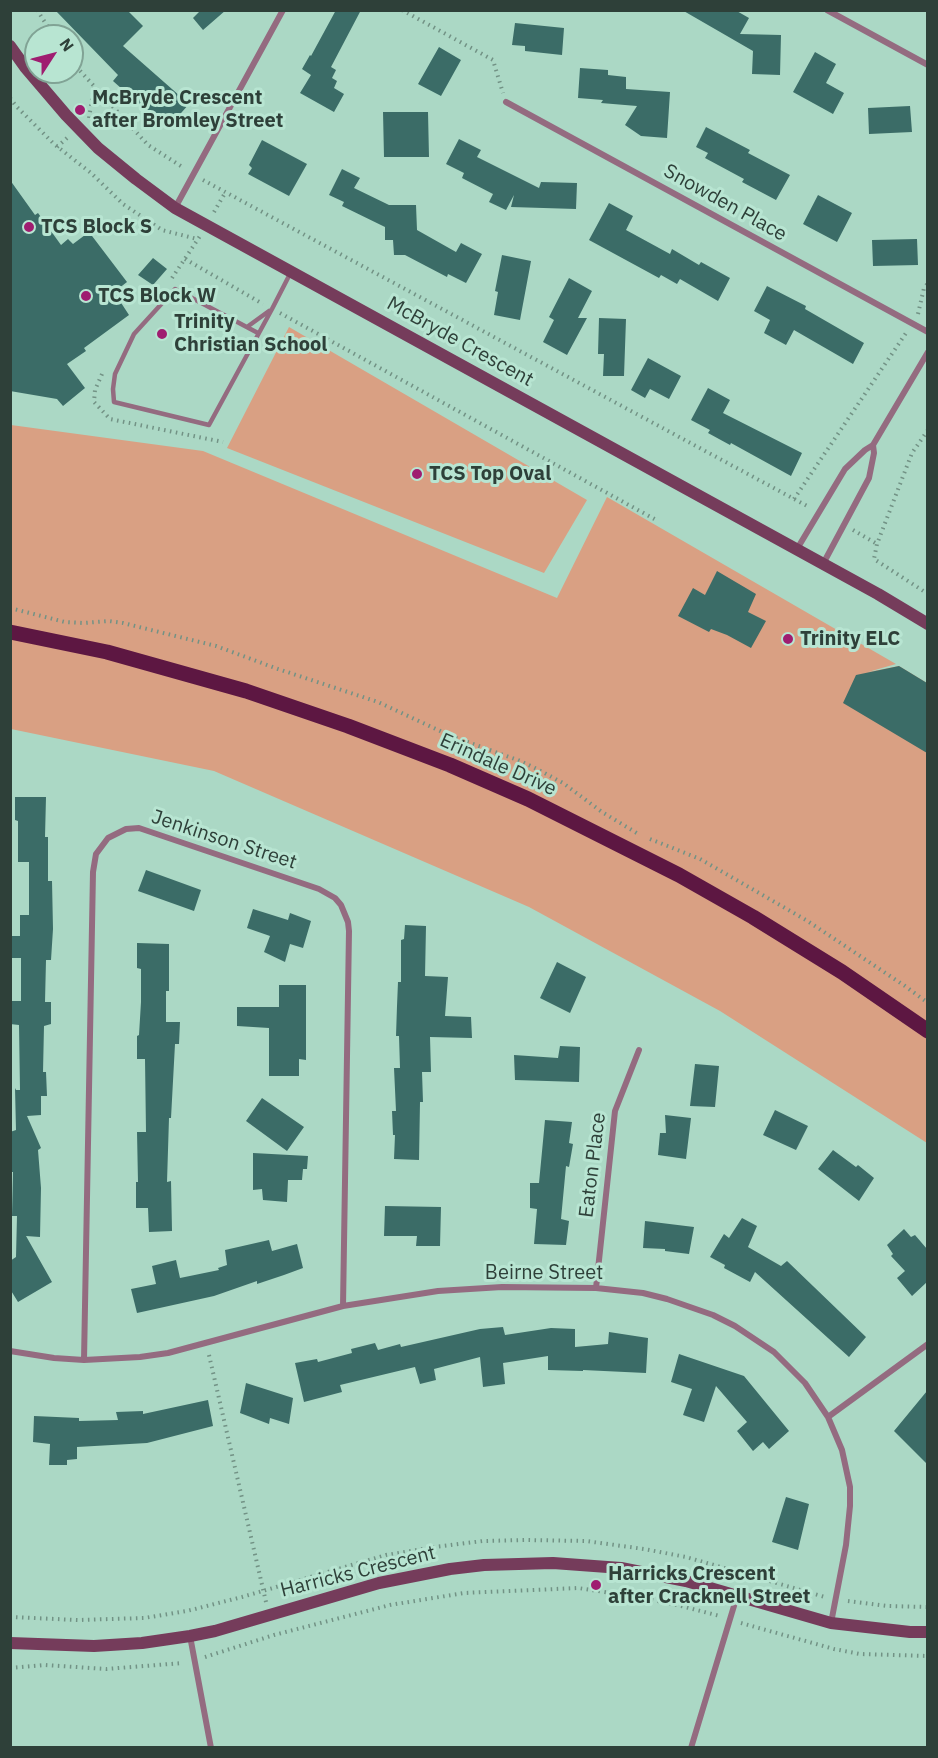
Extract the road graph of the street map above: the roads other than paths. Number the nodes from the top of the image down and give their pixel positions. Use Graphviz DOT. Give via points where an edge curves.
graph roads {
  1 [pos="283,10"];
  2 [pos="827,10"];
  3 [pos="10,46"];
  4 [pos="927,65"];
  5 [pos="506,102"];
  6 [pos="175,208"];
  7 [pos="291,272"];
  8 [pos="272,309"];
  9 [pos="247,327"];
  10 [pos="927,332"];
  11 [pos="258,333"];
  12 [pos="927,352"];
  13 [pos="873,445"];
  14 [pos="797,549"];
  15 [pos="823,564"];
  16 [pos="927,624"];
  17 [pos="10,632"];
  18 [pos="927,1031"];
  19 [pos="639,1050"];
  20 [pos="596,1288"];
  21 [pos="343,1306"];
  22 [pos="927,1344"];
  23 [pos="10,1351"];
  24 [pos="84,1360"];
  25 [pos="828,1417"];
  26 [pos="737,1596"];
  27 [pos="831,1623"];
  28 [pos="927,1632"];
  29 [pos="190,1636"];
  30 [pos="10,1643"];
  31 [pos="211,1748"];
  32 [pos="691,1748"];
  1 -- 6 [label="street"];
  2 -- 4 [label="street"];
  3 -- 6 [label="street, McBryde Crescent" via="98,148"];
  5 -- 10 [label="street, Snowden Place"];
  6 -- 7 [label="street, McBryde Crescent"];
  7 -- 8 [label="lane"];
  7 -- 14 [label="street, McBryde Crescent"];
  8 -- 9 [label="lane"];
  8 -- 11 [label="lane"];
  9 -- 11 [label="lane"];
  9 -- 11 [label="lane" via="175,289 134,334 115,374 114,402 209,424"];
  12 -- 13 [label="street"];
  13 -- 14 [label="street" via="845,469"];
  13 -- 15 [label="street" via="869,478"];
  14 -- 15 [label="street, McBryde Crescent"];
  15 -- 16 [label="street, McBryde Crescent"];
  17 -- 18 [label="main road, Erindale Drive" via="107,652 246,691 450,765 680,875 842,972"];
  19 -- 20 [label="street, Eaton Place" via="615,1110"];
  20 -- 21 [label="street, Beirne Street" via="438,1291"];
  20 -- 25 [label="street, Beirne Street" via="667,1299 735,1326 774,1352 805,1383"];
  21 -- 24 [label="street, Beirne Street" via="168,1353"];
  21 -- 24 [label="street, Jenkinson Street" via="349,931 341,905 319,889 139,828 126,829 108,838 96,854 93,872"];
  22 -- 25 [label="street"];
  23 -- 24 [label="street, Beirne Street"];
  25 -- 27 [label="street, Beirne Street" via="842,1450 850,1487 846,1545"];
  26 -- 27 [label="street, Harricks Crescent"];
  26 -- 29 [label="street, Harricks Crescent" via="621,1568 553,1563 495,1565 379,1583"];
  26 -- 32 [label="street"];
  27 -- 28 [label="street, Harricks Crescent"];
  29 -- 30 [label="street, Harricks Crescent" via="94,1646"];
  29 -- 31 [label="street"];
}
